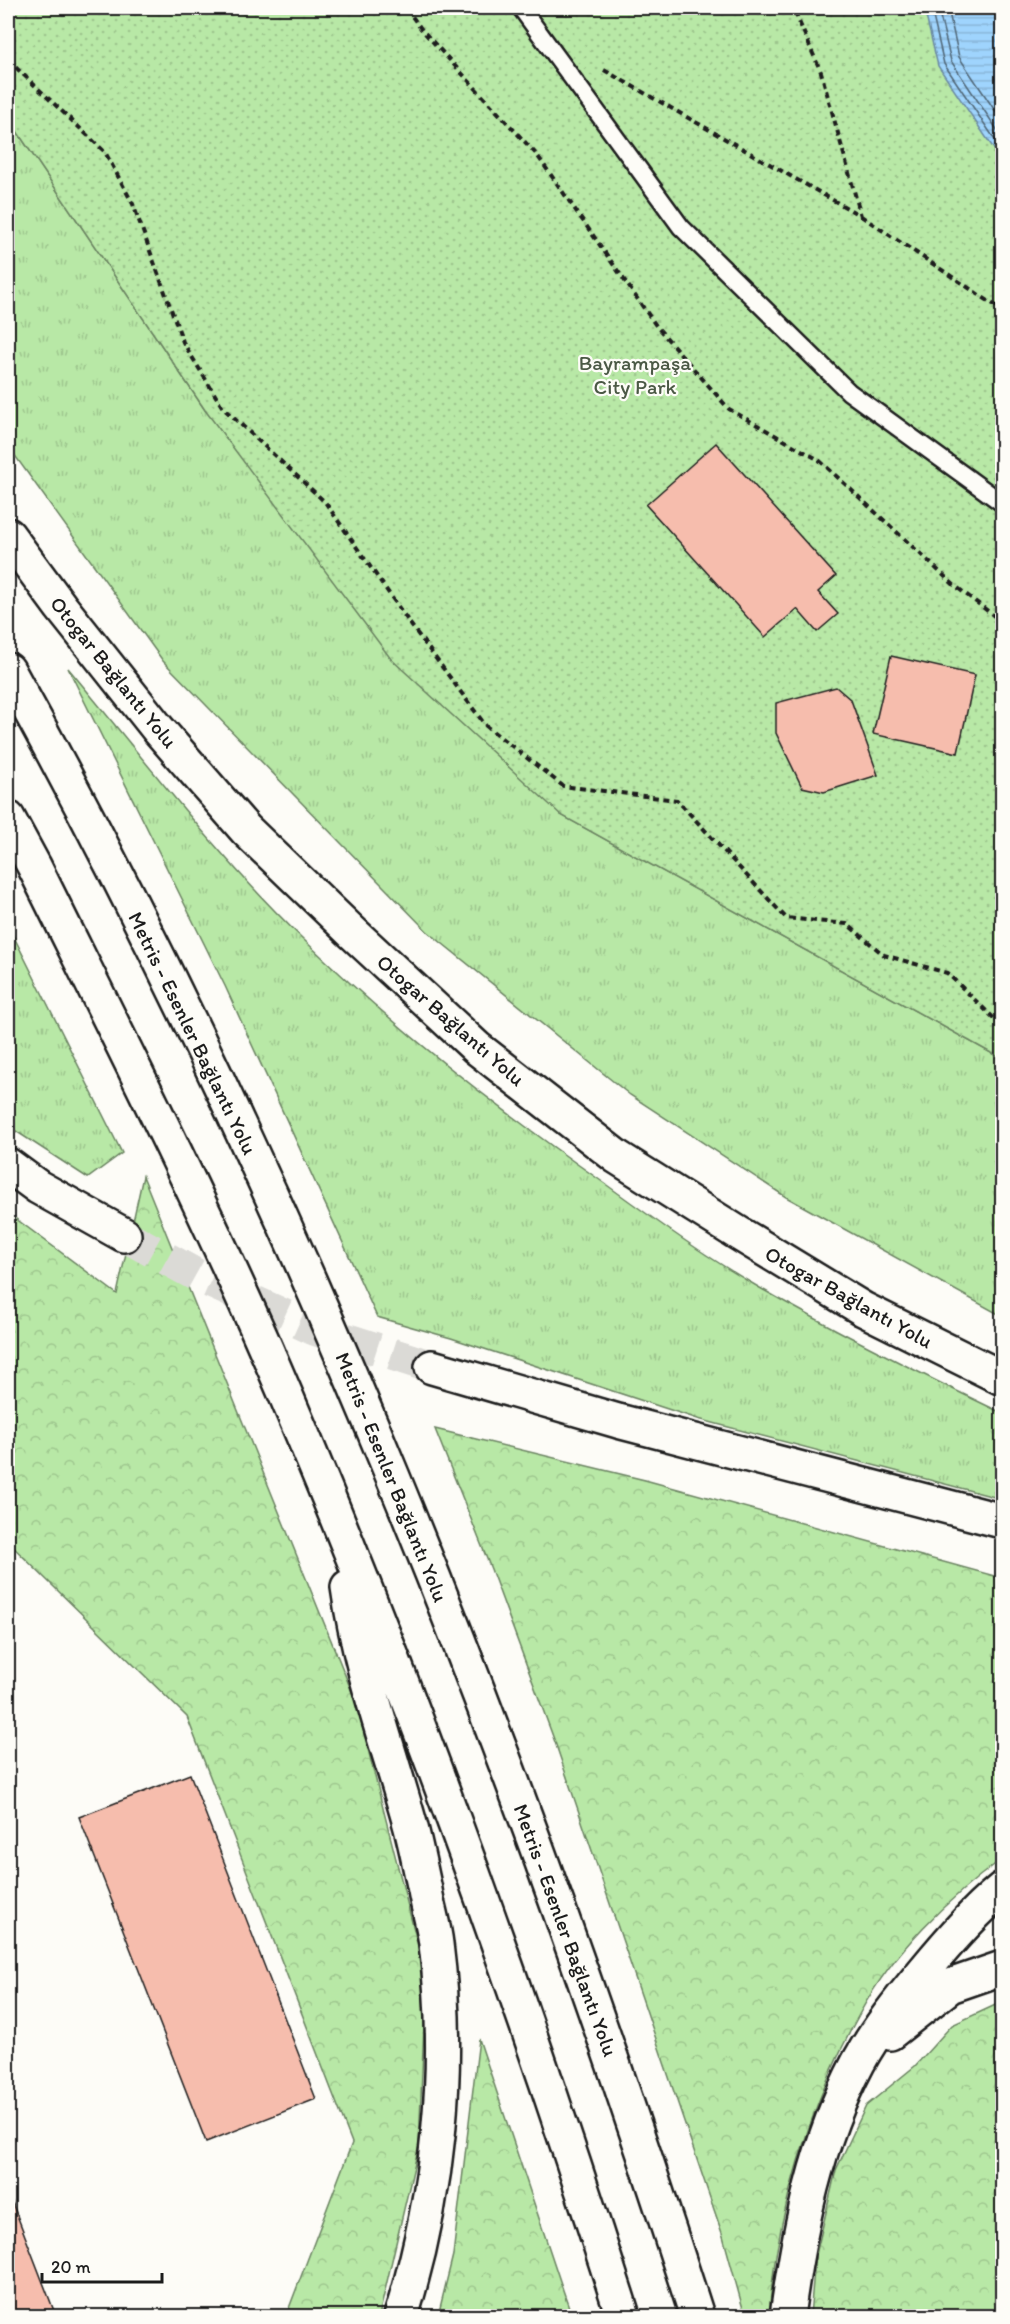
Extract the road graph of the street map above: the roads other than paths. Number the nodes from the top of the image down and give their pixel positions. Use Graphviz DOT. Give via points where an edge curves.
graph roads {
  1 [pos="521,8"];
  2 [pos="1002,503"];
  3 [pos="8,534"];
  4 [pos="8,670"];
  5 [pos="8,818"];
  6 [pos="8,1165"];
  7 [pos="124,1235"];
  8 [pos="432,1367"];
  9 [pos="1002,1378"];
  10 [pos="1002,1521"];
  11 [pos="341,1528"];
  12 [pos="1002,1889"];
  13 [pos="1002,1968"];
  14 [pos="858,2063"];
  15 [pos="401,2316"];
  16 [pos="623,2316"];
  17 [pos="697,2316"];
  18 [pos="787,2316"];
  1 -- 2 [label="lane" via="681,227 849,392"];
  3 -- 9 [label="highway, Otogar Bağlantı Yolu" via="158,729 246,830 477,1048 617,1157 728,1227 863,1309"];
  4 -- 17 [label="highway, Metris - Esenler Bağlantı Yolu" via="176,995 277,1207 366,1409 555,1894"];
  5 -- 11 [label="highway" via="194,1190"];
  6 -- 7 [label="highway" via="38,1187"];
  8 -- 10 [label="highway" via="618,1421"];
  11 -- 15 [label="highway" via="362,1659 410,1825 436,1943 443,2036 441,2112 413,2277"];
  11 -- 16 [label="highway" via="461,1836"];
  12 -- 14 [label="highway" via="948,1941 888,2014"];
  13 -- 14 [label="highway" via="950,1986 895,2028"];
  14 -- 18 [label="highway" via="826,2138 809,2193 795,2253"];
}
